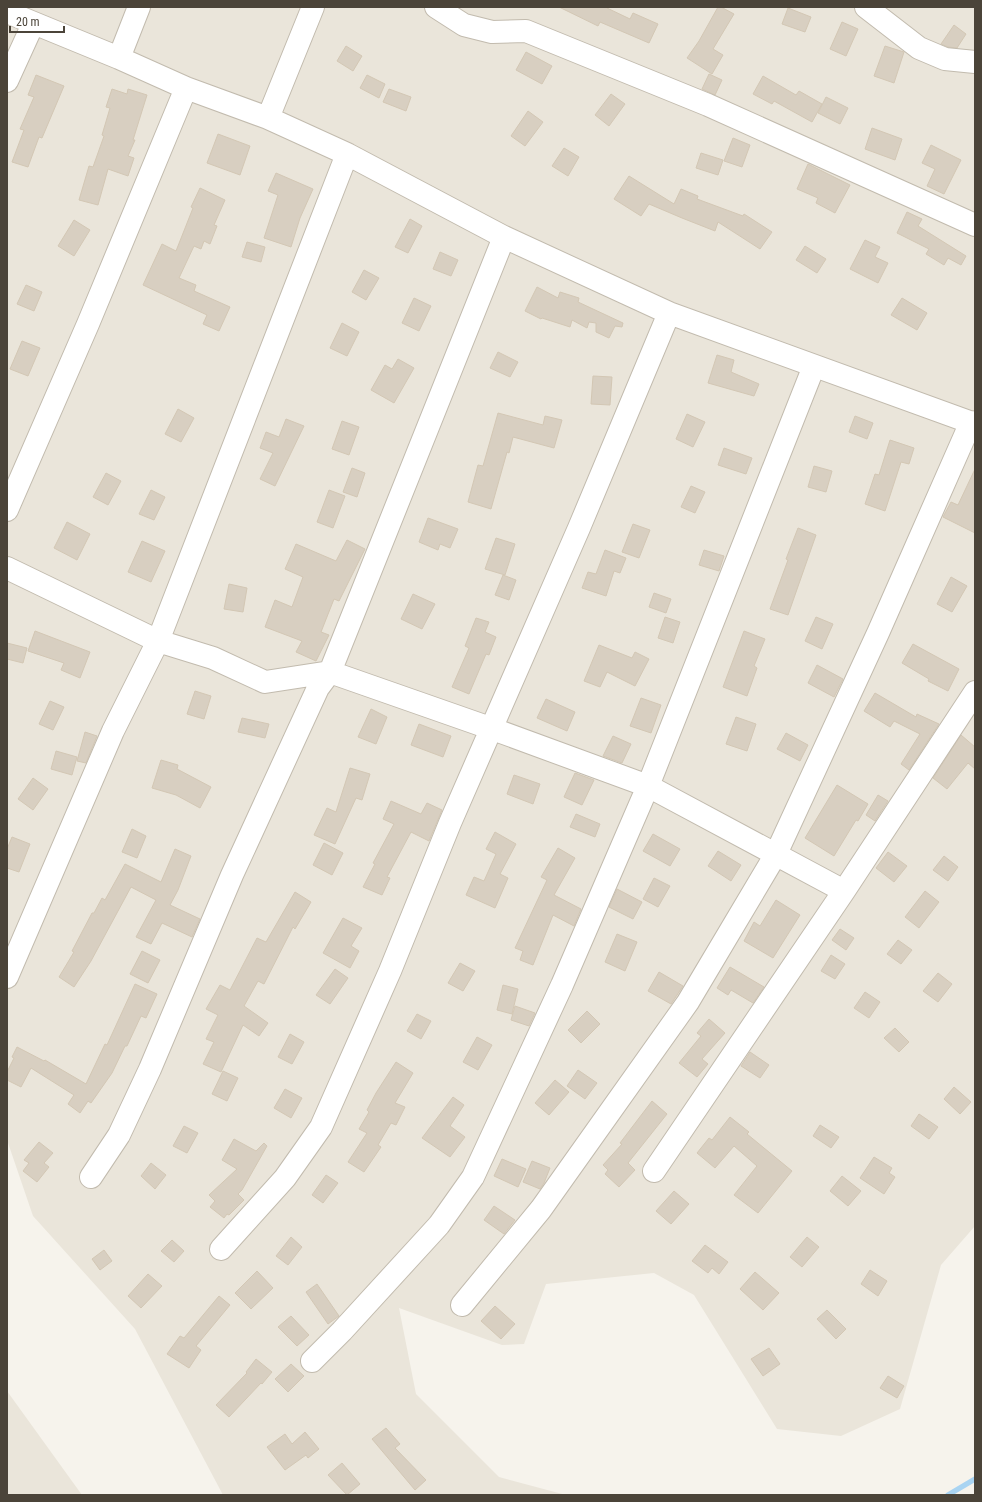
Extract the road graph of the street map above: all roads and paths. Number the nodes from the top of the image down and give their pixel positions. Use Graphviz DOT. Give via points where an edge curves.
graph roads {
  1 [pos="139,7"];
  2 [pos="314,7"];
  3 [pos="436,7"];
  4 [pos="866,7"];
  5 [pos="7,12"];
  6 [pos="33,24"];
  7 [pos="119,58"];
  8 [pos="975,62"];
  9 [pos="7,81"];
  10 [pos="186,88"];
  11 [pos="268,118"];
  12 [pos="347,154"];
  13 [pos="975,225"];
  14 [pos="504,237"];
  15 [pos="669,313"];
  16 [pos="814,366"];
  17 [pos="973,423"];
  18 [pos="7,510"];
  19 [pos="7,568"];
  20 [pos="158,641"];
  21 [pos="330,672"];
  22 [pos="975,692"];
  23 [pos="490,728"];
  24 [pos="648,786"];
  25 [pos="776,854"];
  26 [pos="844,890"];
  27 [pos="7,977"];
  28 [pos="654,1171"];
  29 [pos="91,1177"];
  30 [pos="221,1249"];
  31 [pos="462,1305"];
  32 [pos="312,1361"];
  1 -- 7 [label="street"];
  2 -- 11 [label="street"];
  3 -- 13 [label="street" via="464,25 492,32 526,31 708,105"];
  4 -- 8 [label="street" via="919,48 945,59"];
  5 -- 6 [label="street"];
  6 -- 7 [label="street"];
  6 -- 9 [label="street"];
  7 -- 10 [label="street"];
  10 -- 11 [label="street"];
  10 -- 18 [label="street"];
  11 -- 12 [label="street"];
  12 -- 14 [label="street"];
  12 -- 20 [label="street"];
  14 -- 15 [label="street"];
  14 -- 21 [label="street"];
  15 -- 16 [label="street"];
  15 -- 23 [label="street" via="579,528"];
  16 -- 17 [label="street"];
  16 -- 24 [label="street"];
  17 -- 25 [label="street"];
  19 -- 20 [label="street"];
  20 -- 21 [label="street" via="213,658 265,682"];
  20 -- 27 [label="street" via="113,731"];
  21 -- 23 [label="street"];
  21 -- 29 [label="street" via="318,688 232,875 119,1136"];
  22 -- 26 [label="street"];
  23 -- 24 [label="street"];
  23 -- 30 [label="street" via="390,971 321,1127 285,1178"];
  24 -- 25 [label="street"];
  24 -- 32 [label="street" via="562,985 473,1177 439,1225"];
  25 -- 26 [label="street"];
  25 -- 31 [label="street" via="688,1002 541,1209"];
  26 -- 28 [label="street"];
}
